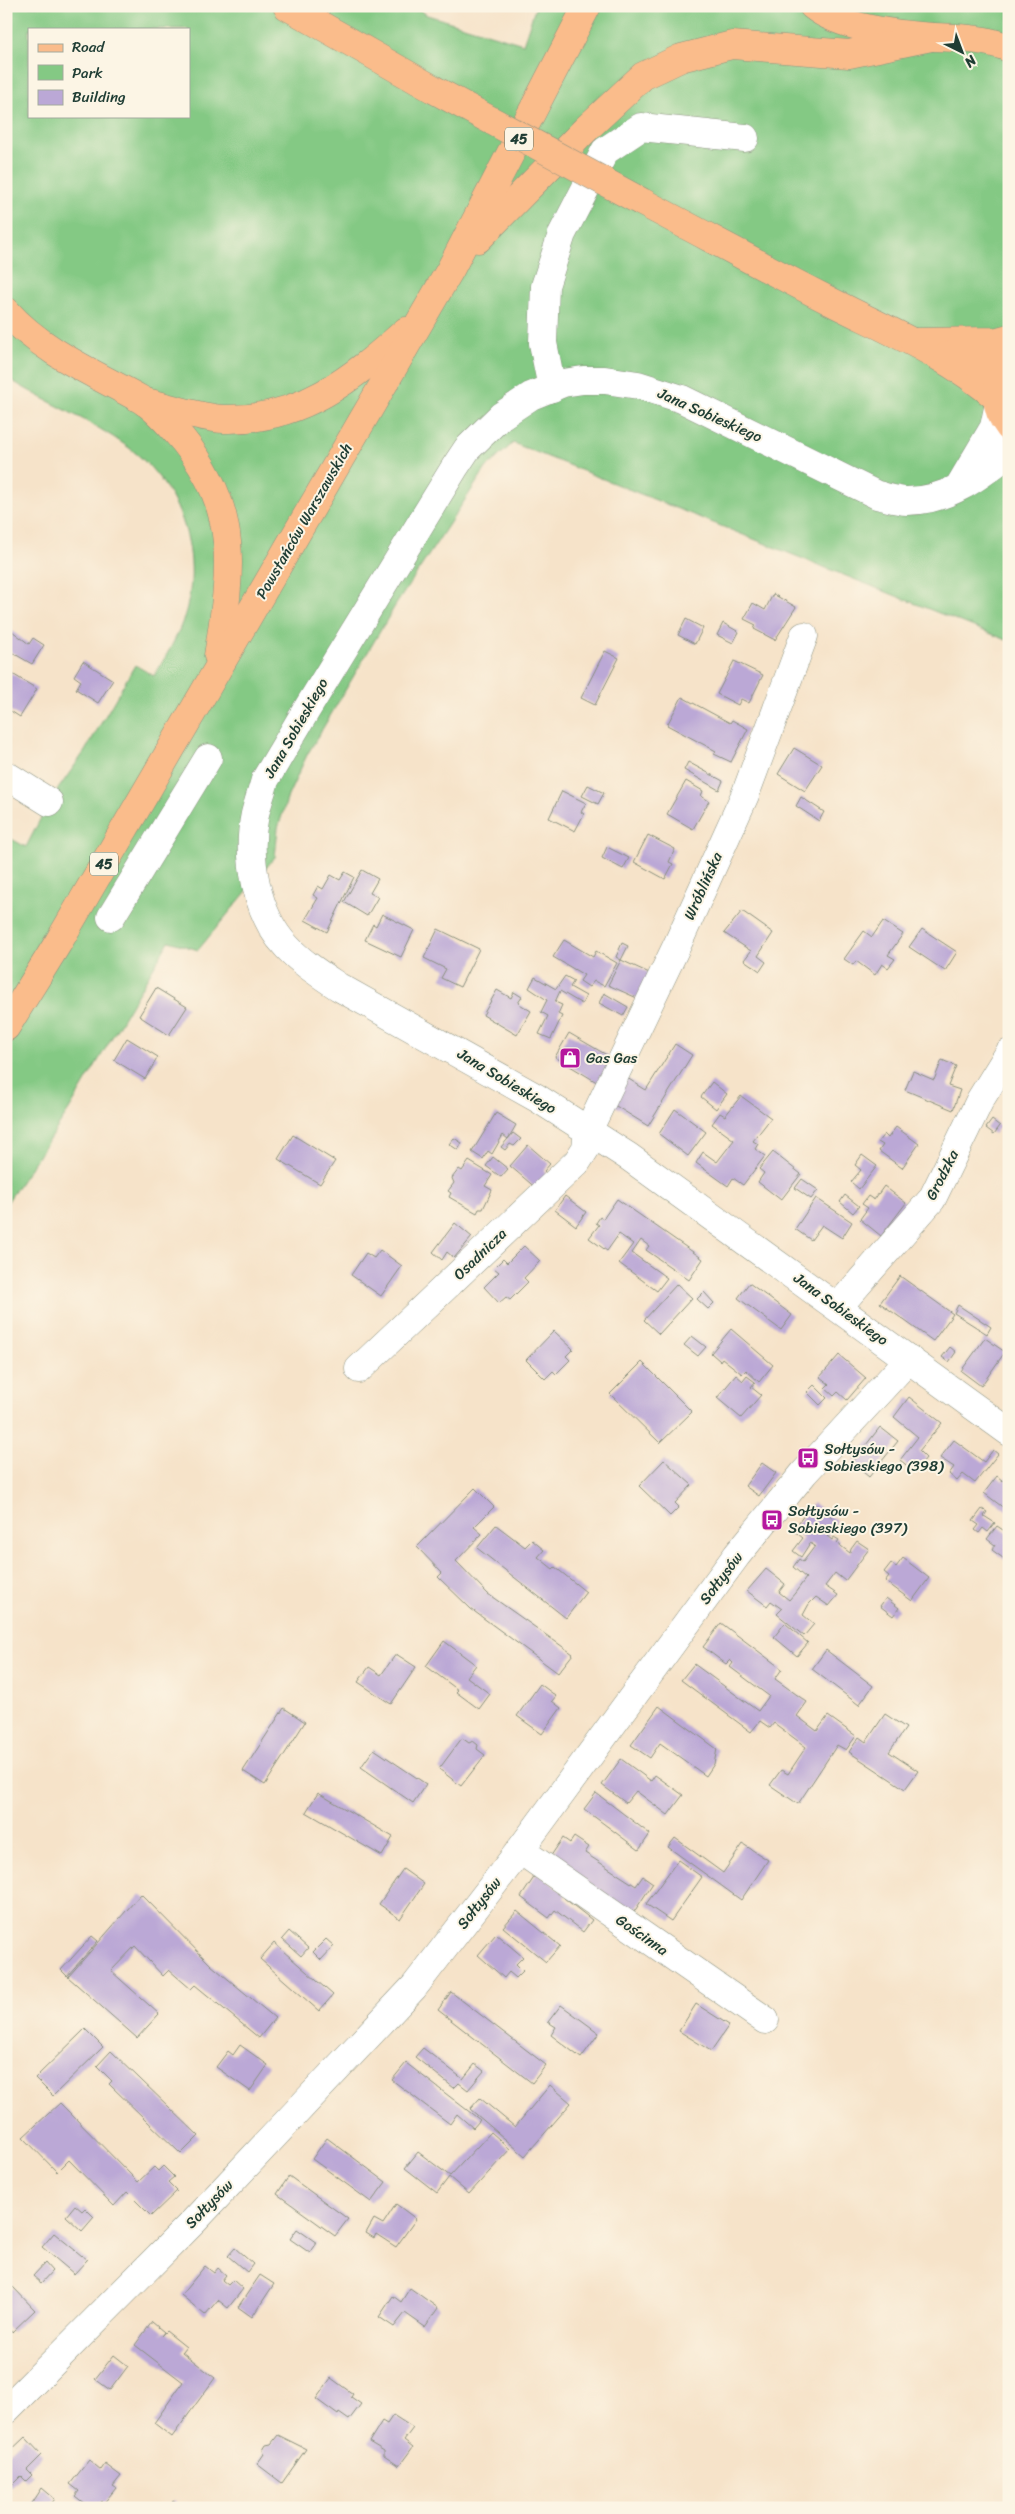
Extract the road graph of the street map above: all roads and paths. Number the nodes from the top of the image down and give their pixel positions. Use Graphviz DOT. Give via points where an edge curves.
graph roads {
  1 [pos="287,6"];
  2 [pos="587,6"];
  3 [pos="813,6"];
  4 [pos="931,37"];
  5 [pos="1009,48"];
  6 [pos="745,138"];
  7 [pos="450,270"];
  8 [pos="6,311"];
  9 [pos="424,314"];
  10 [pos="1009,338"];
  11 [pos="923,347"];
  12 [pos="1009,367"];
  13 [pos="552,388"];
  14 [pos="145,402"];
  15 [pos="1001,411"];
  16 [pos="1009,453"];
  17 [pos="957,488"];
  18 [pos="804,636"];
  19 [pos="216,670"];
  20 [pos="208,758"];
  21 [pos="6,775"];
  22 [pos="48,802"];
  23 [pos="111,917"];
  24 [pos="6,1027"];
  25 [pos="1009,1052"];
  26 [pos="588,1131"];
  27 [pos="838,1308"];
  28 [pos="909,1359"];
  29 [pos="359,1369"];
  30 [pos="1009,1432"];
  31 [pos="520,1850"];
  32 [pos="765,2020"];
  33 [pos="6,2410"];
  1 -- 11 [label="main road, bridge" via="642,202"];
  2 -- 7 [label="main road, Powstańców Warszawskich / 45"];
  3 -- 4 [label="main road" via="844,22"];
  4 -- 5 [label="main road" via="969,38"];
  4 -- 7 [label="main road" via="849,54 732,46 681,58 644,76 498,216"];
  6 -- 13 [label="street" via="640,127 605,151 562,234 545,286 543,343"];
  7 -- 9 [label="main road, Powstańców Warszawskich / 45"];
  8 -- 14 [label="main road" via="32,335 62,355"];
  9 -- 14 [label="main road" via="349,380 316,399 270,414 223,419"];
  9 -- 19 [label="main road, Powstańców Warszawskich / 45"];
  10 -- 11 [label="main road"];
  11 -- 12 [label="main road"];
  11 -- 15 [label="main road" via="984,386"];
  12 -- 15 [label="main road" via="1000,382"];
  13 -- 17 [label="street, Jana Sobieskiego" via="563,383 605,380 658,391 682,399 877,495 905,501 931,499"];
  13 -- 26 [label="street, Jana Sobieskiego" via="531,396 501,416 467,449 455,467 265,780 255,815 253,845 260,902 288,948 339,987 537,1098"];
  14 -- 19 [label="main road" via="196,456 208,476 227,527 228,581"];
  15 -- 17 [label="street"];
  16 -- 17 [label="street, Jana Sobieskiego"];
  18 -- 26 [label="street, Wróblińska" via="745,794"];
  19 -- 24 [label="main road, Powstańców Warszawskich / 45"];
  20 -- 23 [label="street"];
  21 -- 22 [label="street"];
  25 -- 27 [label="street, Grodzka" via="980,1100 932,1199"];
  26 -- 27 [label="street, Jana Sobieskiego" via="671,1186"];
  26 -- 29 [label="street, Osadnicza" via="586,1148 577,1162"];
  27 -- 28 [label="street, Jana Sobieskiego"];
  28 -- 30 [label="street, Jana Sobieskiego"];
  28 -- 31 [label="street, Sołtysów" via="804,1473 737,1555"];
  31 -- 32 [label="street, Gościnna"];
  31 -- 33 [label="street, Sołtysów" via="414,1987 194,2221"];
}
